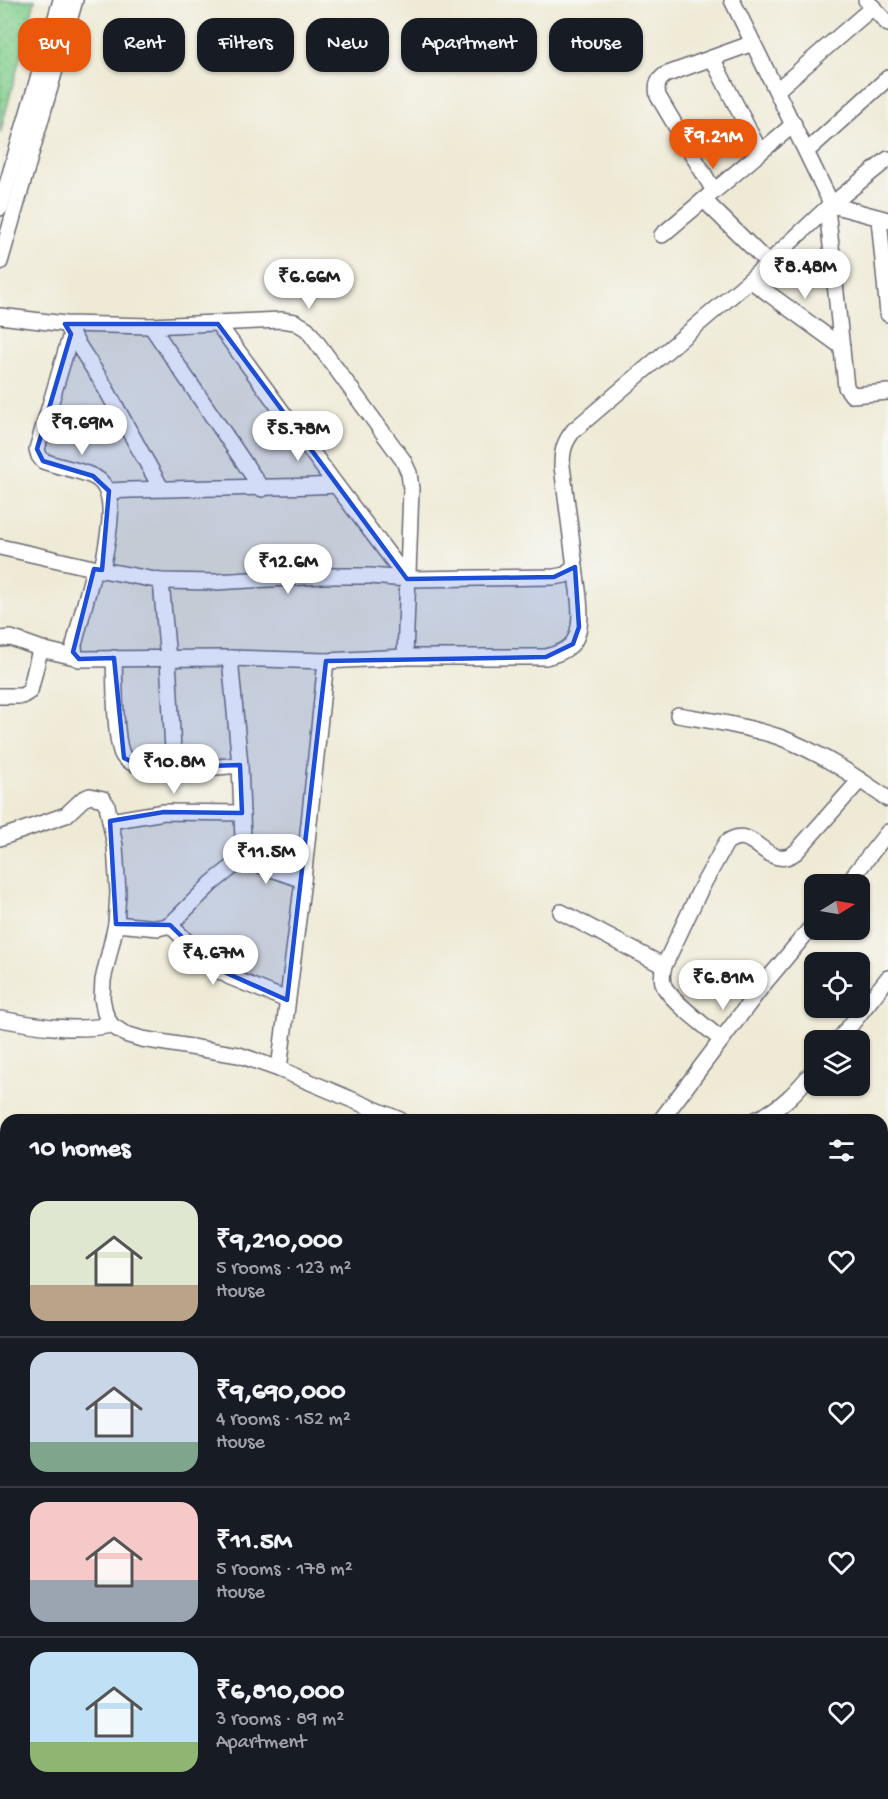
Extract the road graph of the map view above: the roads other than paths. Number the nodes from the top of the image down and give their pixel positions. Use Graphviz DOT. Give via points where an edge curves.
graph roads {
  1 [pos="61,0"];
  2 [pos="75,0"];
  3 [pos="732,0"];
  4 [pos="869,4"];
  5 [pos="888,24"];
  6 [pos="748,45"];
  7 [pos="712,57"];
  8 [pos="888,78"];
  9 [pos="777,90"];
  10 [pos="789,127"];
  11 [pos="807,151"];
  12 [pos="760,152"];
  13 [pos="888,159"];
  14 [pos="709,196"];
  15 [pos="830,207"];
  16 [pos="0,208"];
  17 [pos="884,219"];
  18 [pos="662,235"];
  19 [pos="885,256"];
  20 [pos="0,262"];
  21 [pos="768,263"];
  22 [pos="750,280"];
  23 [pos="888,309"];
  24 [pos="888,314"];
  25 [pos="0,316"];
  26 [pos="218,324"];
  27 [pos="151,326"];
  28 [pos="68,329"];
  29 [pos="842,347"];
  30 [pos="888,392"];
  31 [pos="336,485"];
  32 [pos="161,488"];
  33 [pos="262,489"];
  34 [pos="109,491"];
  35 [pos="0,547"];
  36 [pos="575,567"];
  37 [pos="98,569"];
  38 [pos="407,579"];
  39 [pos="161,580"];
  40 [pos="0,639"];
  41 [pos="45,650"];
  42 [pos="75,657"];
  43 [pos="405,657"];
  44 [pos="114,658"];
  45 [pos="230,658"];
  46 [pos="168,660"];
  47 [pos="326,661"];
  48 [pos="0,696"];
  49 [pos="678,715"];
  50 [pos="240,765"];
  51 [pos="174,768"];
  52 [pos="860,780"];
  53 [pos="888,799"];
  54 [pos="242,813"];
  55 [pos="110,821"];
  56 [pos="888,832"];
  57 [pos="0,838"];
  58 [pos="240,858"];
  59 [pos="855,874"];
  60 [pos="303,880"];
  61 [pos="561,912"];
  62 [pos="116,924"];
  63 [pos="170,925"];
  64 [pos="804,936"];
  65 [pos="664,966"];
  66 [pos="888,978"];
  67 [pos="287,1000"];
  68 [pos="0,1019"];
  69 [pos="111,1024"];
  70 [pos="847,1030"];
  71 [pos="721,1040"];
  72 [pos="279,1069"];
  73 [pos="804,1081"];
  74 [pos="386,1114"];
  75 [pos="666,1114"];
  76 [pos="768,1114"];
  1 -- 16 [label="street"];
  2 -- 20 [label="street"];
  3 -- 6 [label="street"];
  4 -- 5 [label="street"];
  4 -- 9 [label="street"];
  6 -- 7 [label="street"];
  6 -- 9 [label="street"];
  7 -- 12 [label="street"];
  7 -- 14 [label="street" via="665,75 657,88"];
  8 -- 11 [label="street"];
  9 -- 10 [label="street"];
  10 -- 11 [label="street"];
  10 -- 12 [label="street"];
  11 -- 15 [label="street"];
  12 -- 14 [label="street"];
  13 -- 15 [label="street"];
  14 -- 18 [label="street"];
  14 -- 21 [label="street"];
  15 -- 17 [label="street"];
  15 -- 21 [label="street"];
  15 -- 29 [label="street"];
  17 -- 19 [label="street"];
  19 -- 23 [label="street"];
  21 -- 22 [label="street"];
  22 -- 29 [label="street"];
  22 -- 36 [label="street" via="566,440 562,466"];
  23 -- 24 [label="street"];
  25 -- 28 [label="street"];
  26 -- 27 [label="street"];
  26 -- 31 [label="street"];
  26 -- 38 [label="street" via="295,322 306,329 327,357 409,473"];
  27 -- 28 [label="street"];
  27 -- 33 [label="street"];
  28 -- 32 [label="street"];
  28 -- 34 [label="street" via="37,449 43,461 93,476 104,482"];
  29 -- 30 [label="street" via="848,392 858,396"];
  31 -- 33 [label="street"];
  31 -- 38 [label="street"];
  32 -- 33 [label="street"];
  32 -- 34 [label="street"];
  34 -- 37 [label="street" via="110,515"];
  35 -- 37 [label="street"];
  36 -- 38 [label="street" via="554,577"];
  36 -- 43 [label="street" via="579,627 573,644 561,653 546,657"];
  37 -- 39 [label="street"];
  37 -- 42 [label="street" via="74,645"];
  38 -- 39 [label="street" via="335,576 215,582"];
  38 -- 43 [label="street"];
  39 -- 46 [label="street"];
  40 -- 41 [label="street" via="11,638"];
  41 -- 42 [label="street"];
  41 -- 48 [label="street" via="39,654 27,694"];
  42 -- 44 [label="street"];
  43 -- 47 [label="street"];
  44 -- 46 [label="street"];
  44 -- 51 [label="street" via="118,735 124,758 145,768"];
  45 -- 46 [label="street"];
  45 -- 47 [label="street"];
  45 -- 50 [label="street"];
  46 -- 51 [label="street"];
  47 -- 60 [label="street"];
  49 -- 52 [label="street" via="779,737"];
  50 -- 51 [label="street"];
  50 -- 54 [label="street"];
  52 -- 53 [label="street"];
  52 -- 65 [label="street" via="789,857 772,856 740,836 726,843"];
  54 -- 55 [label="street" via="164,812"];
  54 -- 58 [label="street"];
  55 -- 57 [label="street" via="103,799 90,796 66,815"];
  55 -- 62 [label="street" via="118,893"];
  56 -- 59 [label="street"];
  58 -- 60 [label="street"];
  58 -- 63 [label="street"];
  60 -- 67 [label="street"];
  61 -- 65 [label="street"];
  62 -- 63 [label="street" via="158,928"];
  62 -- 69 [label="street" via="102,998"];
  63 -- 67 [label="street" via="213,967"];
  64 -- 71 [label="street"];
  65 -- 71 [label="street" via="664,987"];
  66 -- 70 [label="street"];
  67 -- 72 [label="street"];
  68 -- 69 [label="street" via="75,1029"];
  69 -- 72 [label="street" via="142,1039 239,1055"];
  71 -- 75 [label="street"];
  72 -- 74 [label="street"];
  73 -- 76 [label="street"];
}
